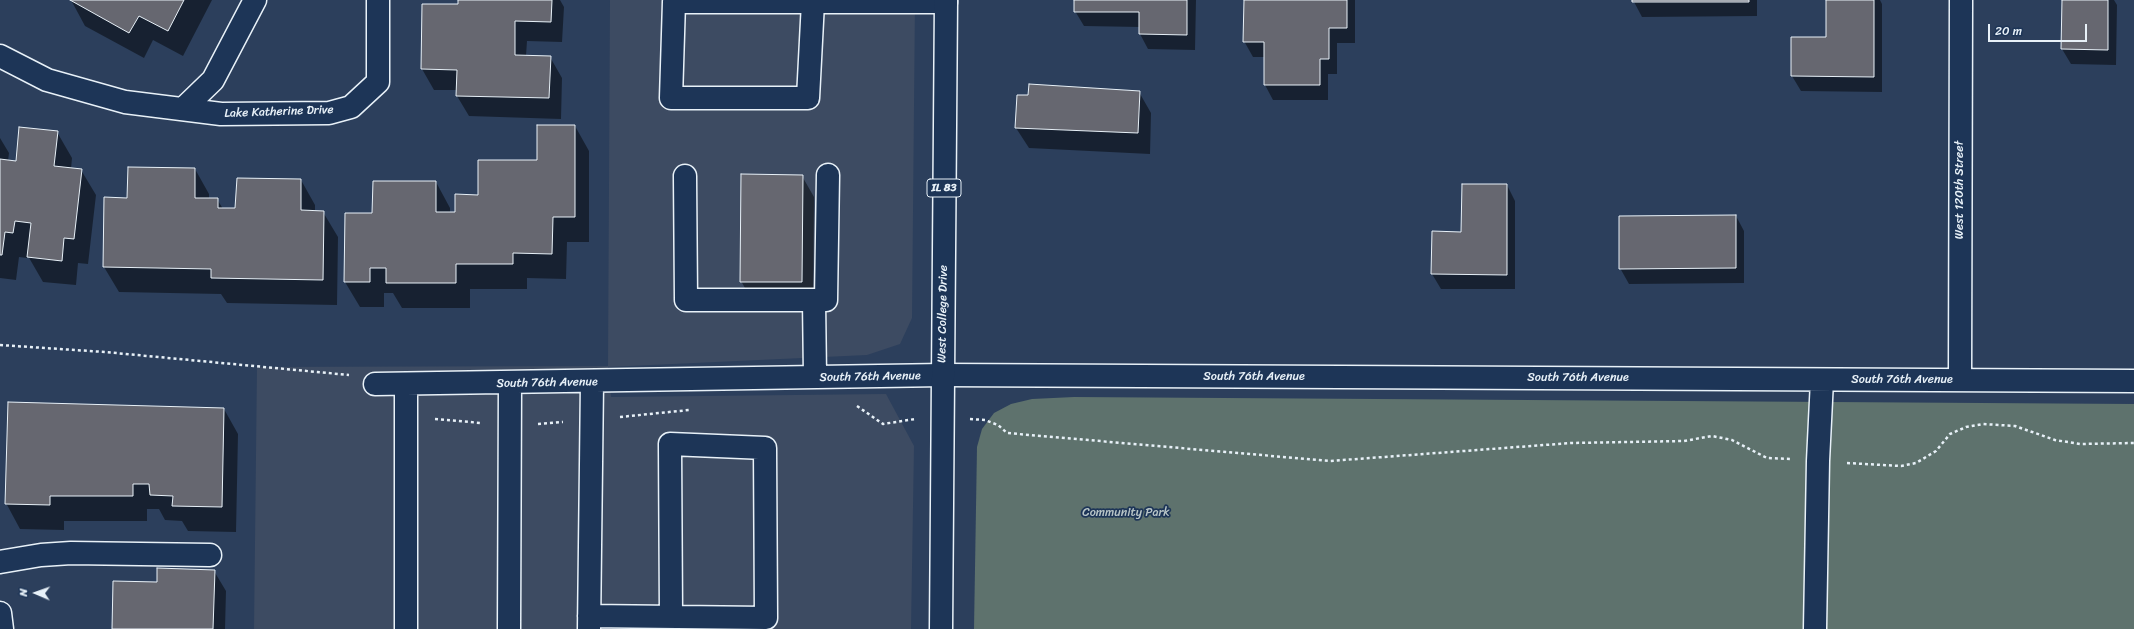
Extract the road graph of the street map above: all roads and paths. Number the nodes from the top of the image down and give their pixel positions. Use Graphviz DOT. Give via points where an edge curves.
graph roads {
  1 [pos="255,0"];
  2 [pos="378,0"];
  3 [pos="1961,0"];
  4 [pos="813,1"];
  5 [pos="946,1"];
  6 [pos="0,56"];
  7 [pos="183,109"];
  8 [pos="828,175"];
  9 [pos="685,176"];
  10 [pos="814,300"];
  11 [pos="942,375"];
  12 [pos="815,378"];
  13 [pos="1822,380"];
  14 [pos="1960,380"];
  15 [pos="2134,381"];
  16 [pos="592,382"];
  17 [pos="510,383"];
  18 [pos="375,384"];
  19 [pos="406,385"];
  20 [pos="998,425"];
  21 [pos="2134,443"];
  22 [pos="1818,461"];
  23 [pos="210,555"];
  24 [pos="0,562"];
  25 [pos="0,613"];
  26 [pos="671,617"];
  27 [pos="589,623"];
  28 [pos="766,623"];
  29 [pos="2,629"];
  30 [pos="406,629"];
  31 [pos="509,629"];
  32 [pos="941,629"];
  33 [pos="1815,629"];
  1 -- 7 [label="street" via="213,80"];
  2 -- 7 [label="street, Lake Katherine Drive" via="378,82 351,107 329,113 221,114"];
  3 -- 14 [label="street, West 120th Street"];
  4 -- 4 [label="street" via="674,2 671,98 808,98"];
  4 -- 5 [label="street"];
  5 -- 11 [label="street, West College Drive / IL 83"];
  6 -- 7 [label="street, Lake Katherine Drive" via="47,80 125,102"];
  8 -- 10 [label="street" via="826,300"];
  9 -- 10 [label="street" via="686,300"];
  10 -- 12 [label="street"];
  11 -- 12 [label="street, South 76th Avenue"];
  11 -- 13 [label="street, South 76th Avenue"];
  11 -- 32 [label="street, West College Drive / IL 83"];
  12 -- 16 [label="street, South 76th Avenue"];
  13 -- 14 [label="street, South 76th Avenue"];
  13 -- 22 [label="street"];
  14 -- 15 [label="street, South 76th Avenue"];
  16 -- 17 [label="street, South 76th Avenue"];
  16 -- 27 [label="street"];
  17 -- 19 [label="street, South 76th Avenue"];
  17 -- 31 [label="street"];
  18 -- 19 [label="street, South 76th Avenue"];
  19 -- 30 [label="street"];
  20 -- 22 [label="path" via="1007,433 1330,461 1571,443 1684,441 1712,436 1732,440 1767,458"];
  21 -- 22 [label="path" via="2080,444 2055,440 2015,426 1983,424 1966,427 1950,434 1936,451 1916,463 1883,466"];
  22 -- 33 [label="street"];
  23 -- 24 [label="street" via="71,553"];
  25 -- 29 [label="street"];
  26 -- 27 [label="street"];
  26 -- 28 [label="street"];
  26 -- 28 [label="street" via="670,444 765,448"];
}
